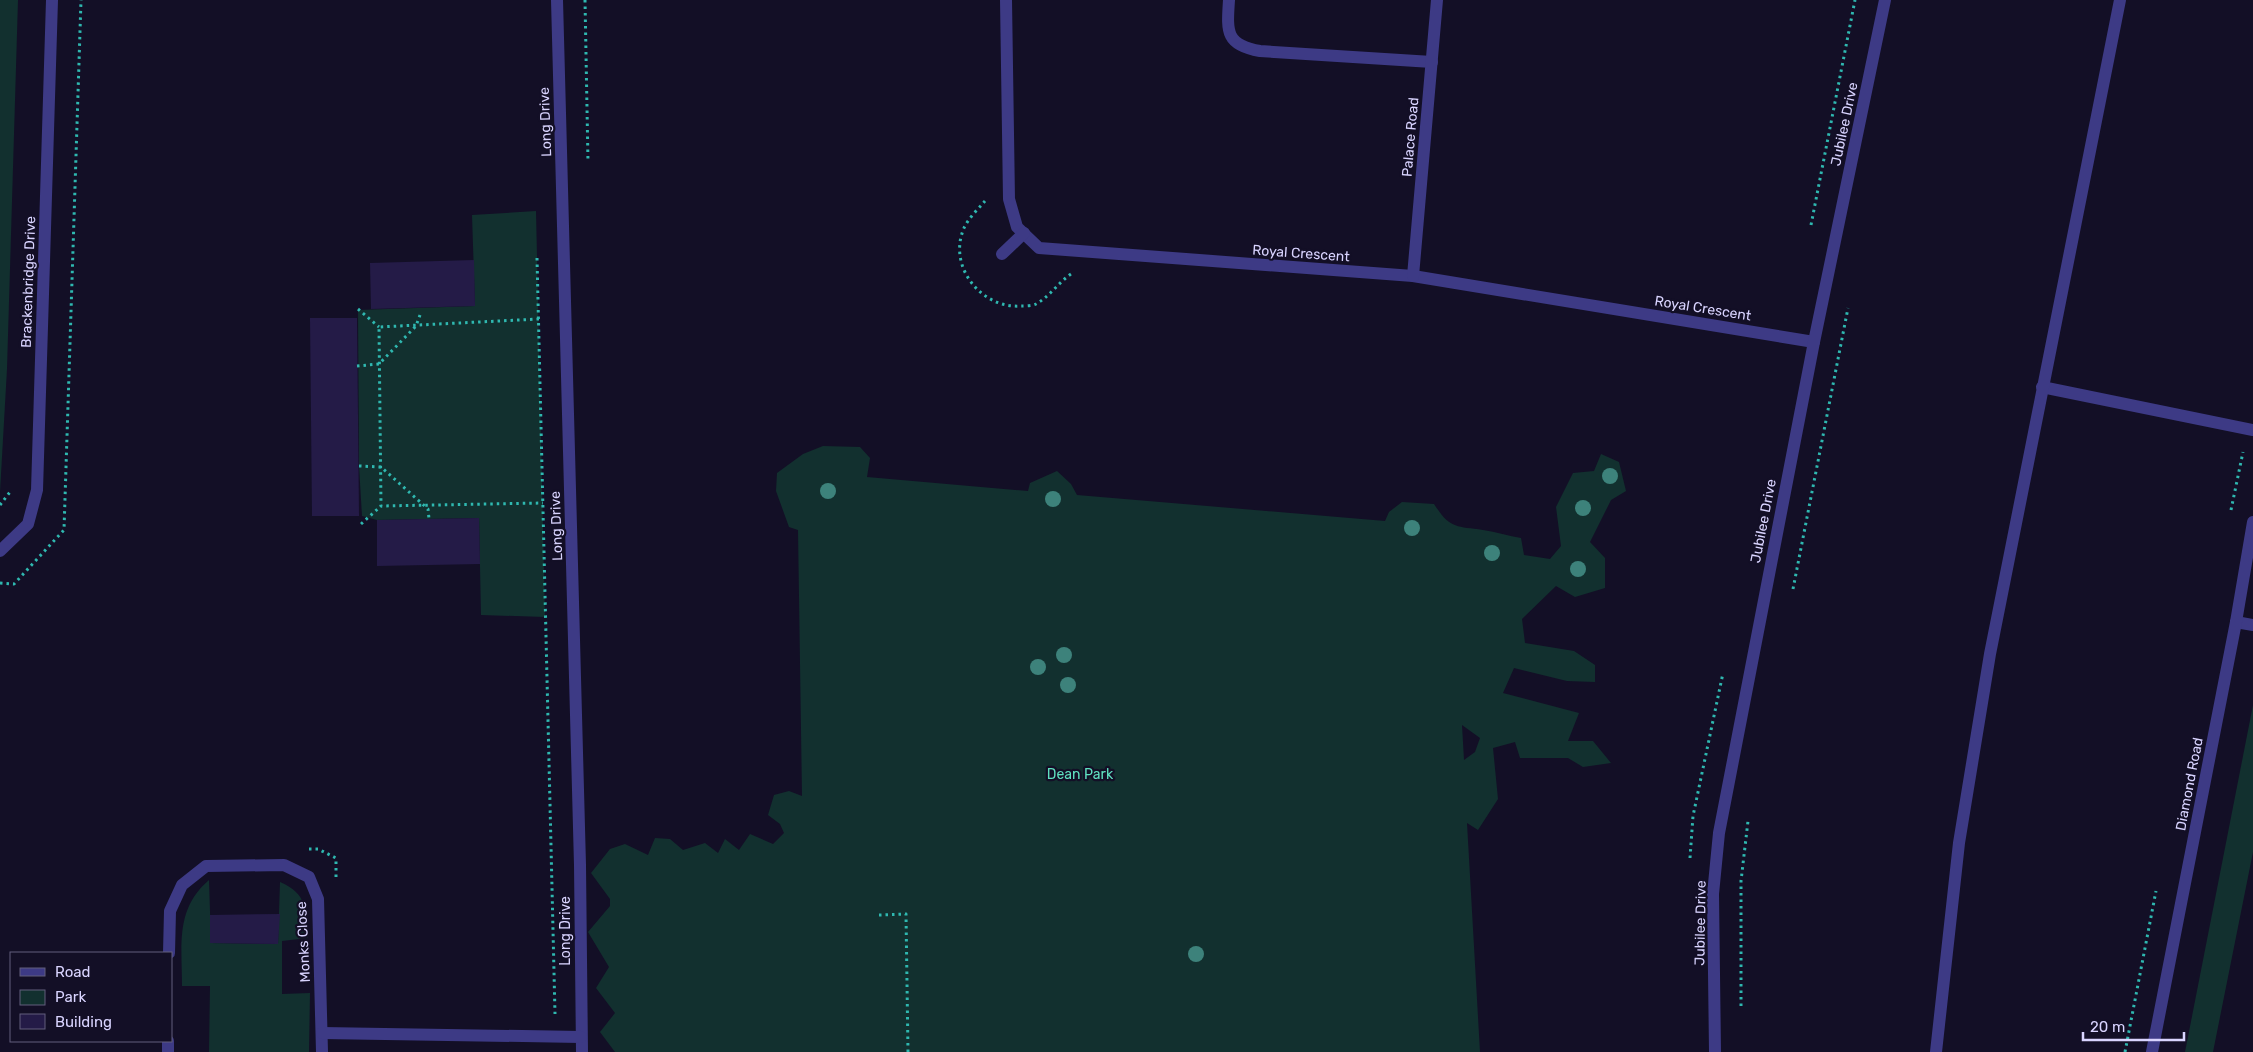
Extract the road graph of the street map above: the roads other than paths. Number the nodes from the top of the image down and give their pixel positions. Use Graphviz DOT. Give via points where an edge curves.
graph roads {
  1 [pos="52,0"];
  2 [pos="557,0"];
  3 [pos="1006,0"];
  4 [pos="1229,0"];
  5 [pos="1437,0"];
  6 [pos="1885,0"];
  7 [pos="2120,0"];
  8 [pos="1432,62"];
  9 [pos="1024,233"];
  10 [pos="1002,254"];
  11 [pos="1413,276"];
  12 [pos="1814,342"];
  13 [pos="2042,387"];
  14 [pos="2253,430"];
  15 [pos="2253,522"];
  16 [pos="0,551"];
  17 [pos="2236,622"];
  18 [pos="2253,625"];
  19 [pos="169,952"];
  20 [pos="322,1033"];
  21 [pos="581,1037"];
  22 [pos="322,1052"];
  23 [pos="582,1052"];
  24 [pos="1715,1052"];
  25 [pos="1936,1052"];
  26 [pos="2152,1052"];
  1 -- 16 [label="street, Brackenbridge Drive" via="37,490 28,524"];
  2 -- 21 [label="street, Long Drive" via="580,865"];
  3 -- 9 [label="street, Royal Crescent" via="1009,199 1017,227"];
  4 -- 8 [label="street" via="1228,25 1233,40 1243,48 1260,52"];
  5 -- 8 [label="street, Palace Road"];
  6 -- 12 [label="street, Jubilee Drive"];
  7 -- 13 [label="street"];
  8 -- 11 [label="street, Palace Road"];
  9 -- 10 [label="street"];
  9 -- 11 [label="street, Royal Crescent" via="1039,248 1063,251"];
  11 -- 12 [label="street, Royal Crescent"];
  12 -- 24 [label="street, Jubilee Drive" via="1719,833 1713,894"];
  13 -- 14 [label="street"];
  13 -- 25 [label="street" via="1990,654 1959,843"];
  15 -- 17 [label="street, Diamond Road"];
  17 -- 18 [label="street"];
  17 -- 26 [label="street, Diamond Road"];
  19 -- 20 [label="street, Monks Close" via="170,910 182,885 206,866 284,865 309,877 318,899"];
  20 -- 21 [label="street"];
  20 -- 22 [label="street, Monks Close"];
  21 -- 23 [label="street, Long Drive"];
}
